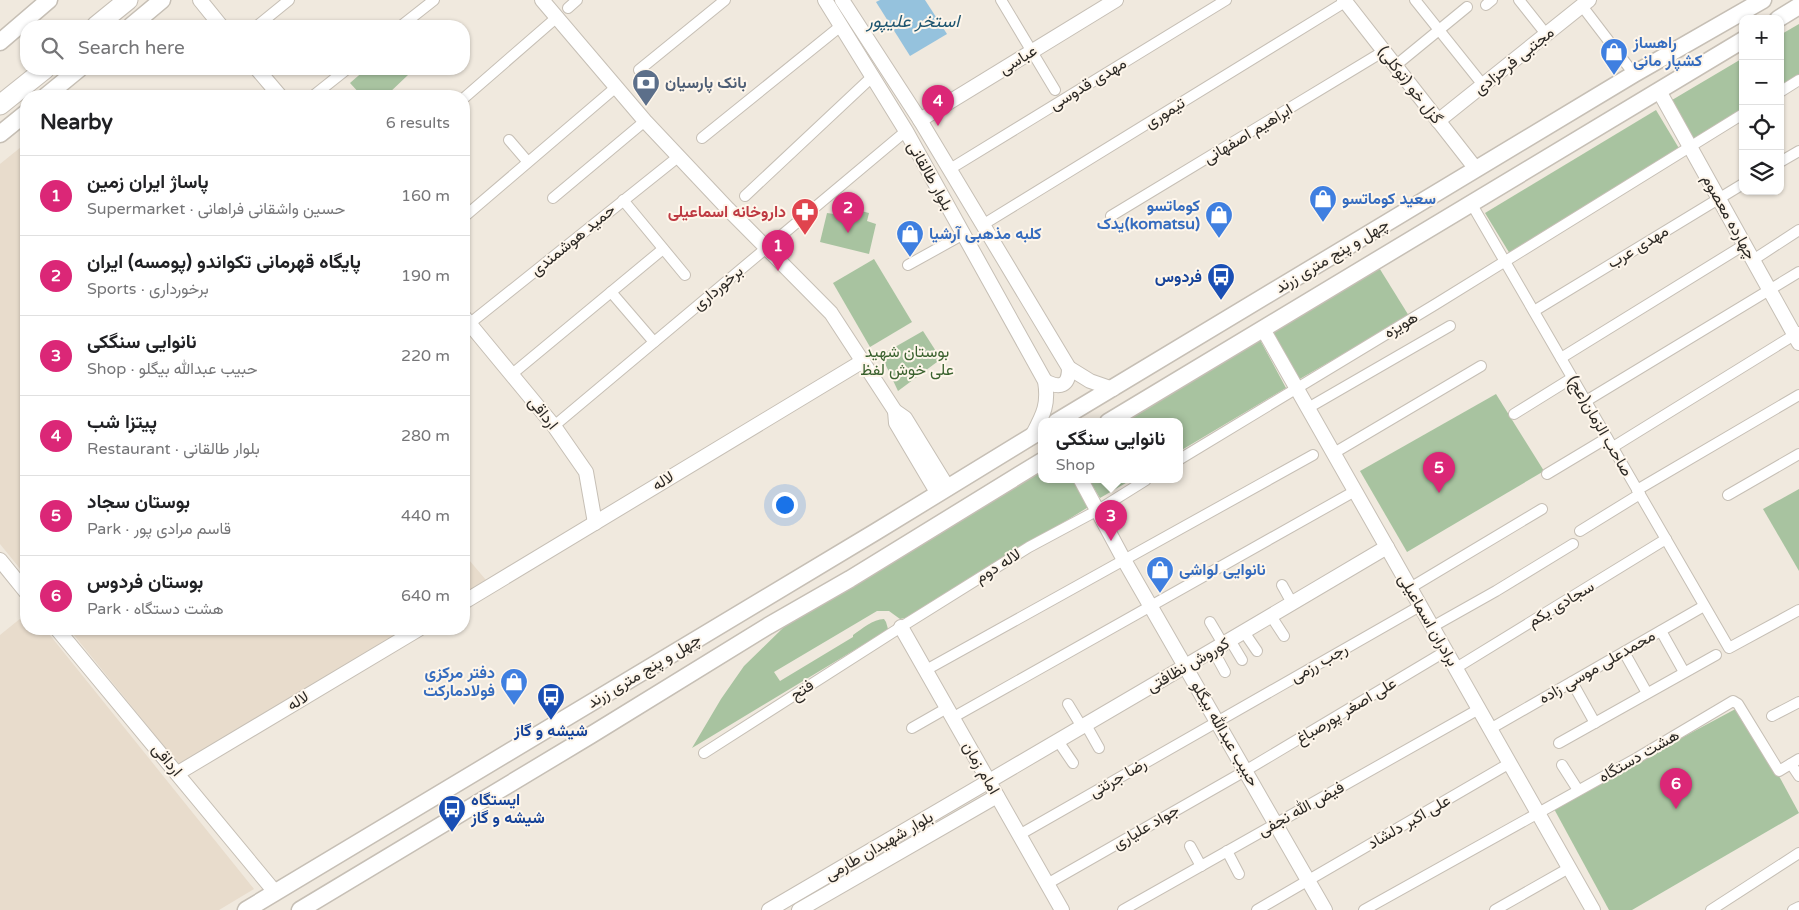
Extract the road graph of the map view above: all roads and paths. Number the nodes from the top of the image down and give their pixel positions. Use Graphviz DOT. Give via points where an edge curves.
graph roads {
  1 [pos="49,0"];
  2 [pos="128,0"];
  3 [pos="162,0"];
  4 [pos="200,0"];
  5 [pos="289,0"];
  6 [pos="434,0"];
  7 [pos="542,0"];
  8 [pos="577,0"];
  9 [pos="725,0"];
  10 [pos="825,0"];
  11 [pos="842,0"];
  12 [pos="1116,0"];
  13 [pos="1226,0"];
  14 [pos="1415,0"];
  15 [pos="1519,0"];
  16 [pos="1763,0"];
  17 [pos="1004,1"];
  18 [pos="1344,1"];
  19 [pos="1585,3"];
  20 [pos="1799,6"];
  21 [pos="1467,7"];
  22 [pos="568,8"];
  23 [pos="1784,15"];
  24 [pos="556,18"];
  25 [pos="26,20"];
  26 [pos="103,20"];
  27 [pos="137,20"];
  28 [pos="216,20"];
  29 [pos="264,20"];
  30 [pos="409,20"];
  31 [pos="20,25"];
  32 [pos="842,25"];
  33 [pos="1439,31"];
  34 [pos="1546,34"];
  35 [pos="0,42"];
  36 [pos="1739,42"];
  37 [pos="1032,51"];
  38 [pos="1384,51"];
  39 [pos="1395,66"];
  40 [pos="639,70"];
  41 [pos="1634,74"];
  42 [pos="38,75"];
  43 [pos="72,75"];
  44 [pos="262,75"];
  45 [pos="339,75"];
  46 [pos="872,76"];
  47 [pos="1799,80"];
  48 [pos="1483,85"];
  49 [pos="616,88"];
  50 [pos="1784,89"];
  51 [pos="53,90"];
  52 [pos="275,90"];
  53 [pos="321,90"];
  54 [pos="1055,90"];
  55 [pos="1659,91"];
  56 [pos="470,93"];
  57 [pos="0,105"];
  58 [pos="1739,116"];
  59 [pos="20,118"];
  60 [pos="920,120"];
  61 [pos="645,121"];
  62 [pos="1438,121"];
  63 [pos="906,131"];
  64 [pos="0,134"];
  65 [pos="702,138"];
  66 [pos="509,140"];
  67 [pos="1690,146"];
  68 [pos="1799,151"];
  69 [pos="678,157"];
  70 [pos="1784,160"];
  71 [pos="527,161"];
  72 [pos="950,169"];
  73 [pos="1476,169"];
  74 [pos="1739,186"];
  75 [pos="745,196"];
  76 [pos="553,198"];
  77 [pos="1718,198"];
  78 [pos="623,200"];
  79 [pos="1471,203"];
  80 [pos="470,212"];
  81 [pos="1112,216"];
  82 [pos="984,224"];
  83 [pos="1799,230"];
  84 [pos="962,235"];
  85 [pos="1744,245"];
  86 [pos="766,248"];
  87 [pos="663,249"];
  88 [pos="1753,260"];
  89 [pos="1504,261"];
  90 [pos="908,265"];
  91 [pos="1799,272"];
  92 [pos="685,275"];
  93 [pos="1769,290"];
  94 [pos="611,292"];
  95 [pos="1534,311"];
  96 [pos="470,317"];
  97 [pos="470,325"];
  98 [pos="1450,326"];
  99 [pos="1263,329"];
  100 [pos="1797,337"];
  101 [pos="654,342"];
  102 [pos="1561,358"];
  103 [pos="863,361"];
  104 [pos="1481,366"];
  105 [pos="1069,368"];
  106 [pos="511,374"];
  107 [pos="1572,378"];
  108 [pos="1045,381"];
  109 [pos="1297,388"];
  110 [pos="1113,389"];
  111 [pos="1799,396"];
  112 [pos="1586,401"];
  113 [pos="1308,408"];
  114 [pos="1514,414"];
  115 [pos="1041,418"];
  116 [pos="1063,418"];
  117 [pos="1115,418"];
  118 [pos="554,426"];
  119 [pos="1037,433"];
  120 [pos="1610,442"];
  121 [pos="1334,453"];
  122 [pos="1799,454"];
  123 [pos="1313,455"];
  124 [pos="1183,457"];
  125 [pos="1038,463"];
  126 [pos="1547,474"];
  127 [pos="1083,483"];
  128 [pos="1141,483"];
  129 [pos="943,491"];
  130 [pos="1355,491"];
  131 [pos="1639,492"];
  132 [pos="1728,495"];
  133 [pos="1542,509"];
  134 [pos="1098,510"];
  135 [pos="957,513"];
  136 [pos="595,522"];
  137 [pos="878,531"];
  138 [pos="1580,531"];
  139 [pos="1666,539"];
  140 [pos="1573,544"];
  141 [pos="1387,547"];
  142 [pos="884,557"];
  143 [pos="0,560"];
  144 [pos="1124,560"];
  145 [pos="20,585"];
  146 [pos="1282,585"];
  147 [pos="1410,588"];
  148 [pos="470,598"];
  149 [pos="1292,603"];
  150 [pos="1420,606"];
  151 [pos="1704,606"];
  152 [pos="1151,607"];
  153 [pos="1799,610"];
  154 [pos="1271,616"];
  155 [pos="1210,622"];
  156 [pos="901,627"];
  157 [pos="1432,627"];
  158 [pos="1661,631"];
  159 [pos="1244,632"];
  160 [pos="62,635"];
  161 [pos="409,635"];
  162 [pos="1284,636"];
  163 [pos="1222,645"];
  164 [pos="1446,651"];
  165 [pos="1257,652"];
  166 [pos="1624,652"];
  167 [pos="1716,654"];
  168 [pos="1242,660"];
  169 [pos="1185,666"];
  170 [pos="1456,668"];
  171 [pos="926,670"];
  172 [pos="1225,672"];
  173 [pos="1684,672"];
  174 [pos="1572,682"];
  175 [pos="1647,693"];
  176 [pos="1799,702"];
  177 [pos="1068,704"];
  178 [pos="1479,709"];
  179 [pos="950,713"];
  180 [pos="1772,716"];
  181 [pos="1217,721"];
  182 [pos="1595,723"];
  183 [pos="1084,726"];
  184 [pos="912,728"];
  185 [pos="1490,729"];
  186 [pos="1058,741"];
  187 [pos="1559,743"];
  188 [pos="1099,748"];
  189 [pos="704,753"];
  190 [pos="1795,762"];
  191 [pos="1510,763"];
  192 [pos="1073,764"];
  193 [pos="1562,765"];
  194 [pos="1245,771"];
  195 [pos="178,773"];
  196 [pos="1799,776"];
  197 [pos="988,781"];
  198 [pos="1578,790"];
  199 [pos="997,796"];
  200 [pos="1538,813"];
  201 [pos="1276,823"];
  202 [pos="1019,835"];
  203 [pos="1190,846"];
  204 [pos="1228,851"];
  205 [pos="1799,853"];
  206 [pos="1201,866"];
  207 [pos="1569,868"];
  208 [pos="1239,874"];
  209 [pos="1308,880"];
  210 [pos="1047,884"];
  211 [pos="275,892"];
  212 [pos="1799,907"];
  213 [pos="246,910"];
  214 [pos="300,910"];
  215 [pos="769,910"];
  216 [pos="799,910"];
  217 [pos="1062,910"];
  218 [pos="1122,910"];
  219 [pos="1257,910"];
  220 [pos="1326,910"];
  221 [pos="1364,910"];
  222 [pos="1495,910"];
  223 [pos="1593,910"];
  224 [pos="1711,910"];
  225 [pos="1794,910"];
  1 -- 25 [label="main road"];
  2 -- 26 [label="highway"];
  3 -- 27 [label="main road"];
  4 -- 28 [label="street"];
  5 -- 29 [label="street"];
  6 -- 30 [label="street"];
  7 -- 24 [label="street"];
  8 -- 22 [label="street"];
  9 -- 40 [label="street"];
  10 -- 32 [label="street, بلوار طالقانی"];
  11 -- 60 [label="street, بلوار طالقانی"];
  12 -- 37 [label="street, عباسی"];
  13 -- 72 [label="street, مهدی قدوسی"];
  14 -- 33 [label="street"];
  15 -- 34 [label="street"];
  16 -- 41 [label="main road, چهل و پنج متری زرند"];
  17 -- 37 [label="street"];
  18 -- 38 [label="street, گزل خو (توکلی)"];
  18 -- 82 [label="street, تیموری"];
  19 -- 34 [label="street, مجتبی فرحزادی"];
  19 -- 41 [label="street"];
  20 -- 23 [label="main road"];
  21 -- 33 [label="street"];
  24 -- 49 [label="street"];
  24 -- 56 [label="street"];
  31 -- 35 [label="main road"];
  32 -- 46 [label="street, بلوار طالقانی"];
  32 -- 65 [label="street"];
  33 -- 39 [label="street"];
  33 -- 48 [label="street"];
  34 -- 48 [label="street, مجتبی فرحزادی"];
  36 -- 55 [label="main road, چهل و پنج متری زرند"];
  37 -- 54 [label="street"];
  37 -- 60 [label="street, عباسی"];
  38 -- 39 [label="street, گزل خو (توکلی)"];
  38 -- 81 [label="street, ابراهیم اصفهانی"];
  39 -- 62 [label="street, گزل خو (توکلی)"];
  41 -- 73 [label="main road, چهل و پنج متری زرند"];
  42 -- 57 [label="highway"];
  43 -- 51 [label="main road"];
  44 -- 52 [label="street"];
  45 -- 53 [label="street"];
  46 -- 63 [label="street, بلوار طالقانی"];
  46 -- 75 [label="street"];
  47 -- 50 [label="street"];
  48 -- 62 [label="street, مجتبی فرحزادی"];
  49 -- 61 [label="street"];
  49 -- 71 [label="street"];
  55 -- 67 [label="street, چهارده معصوم"];
  55 -- 79 [label="main road, چهل و پنج متری زرند"];
  58 -- 67 [label="street, هویزه"];
  59 -- 64 [label="main road"];
  60 -- 72 [label="street, بلوار طالقانی"];
  61 -- 69 [label="street"];
  61 -- 76 [label="street"];
  62 -- 73 [label="street, گزل خو (توکلی)"];
  63 -- 84 [label="street, بلوار طالقانی"];
  63 -- 86 [label="street, برخورداری"];
  66 -- 71 [label="street"];
  67 -- 77 [label="street, چهارده معصوم"];
  67 -- 89 [label="street, هویزه"];
  68 -- 70 [label="street"];
  69 -- 78 [label="street, حمید هوشمندی"];
  69 -- 86 [label="street"];
  71 -- 80 [label="street"];
  72 -- 82 [label="street, بلوار طالقانی"];
  73 -- 110 [label="main road, چهل و پنج متری زرند"];
  74 -- 77 [label="street, مهدی عرب"];
  77 -- 85 [label="street, چهارده معصوم"];
  77 -- 95 [label="street, مهدی عرب"];
  78 -- 87 [label="street"];
  78 -- 96 [label="street, حمید هوشمندی"];
  79 -- 89 [label="street, صاحب الزمان(عج)"];
  79 -- 99 [label="main road, چهل و پنج متری زرند"];
  82 -- 105 [label="street, بلوار طالقانی"];
  83 -- 88 [label="street"];
  84 -- 90 [label="street"];
  84 -- 108 [label="street, بلوار طالقانی"];
  85 -- 88 [label="street, چهارده معصوم"];
  85 -- 102 [label="street"];
  86 -- 101 [label="street, برخورداری"];
  86 -- 103 [label="street" via="830,313"];
  87 -- 92 [label="street"];
  87 -- 94 [label="street"];
  88 -- 93 [label="street, چهارده معصوم"];
  89 -- 95 [label="street, صاحب الزمان(عج)"];
  89 -- 109 [label="street, هویزه"];
  91 -- 93 [label="street"];
  93 -- 100 [label="street, چهارده معصوم"];
  93 -- 112 [label="street"];
  94 -- 101 [label="street"];
  94 -- 106 [label="street"];
  95 -- 102 [label="street, صاحب الزمان(عج)"];
  97 -- 106 [label="street, ارداقی"];
  98 -- 113 [label="street"];
  99 -- 109 [label="street, برادران اسماعیلی"];
  99 -- 117 [label="main road, چهل و پنج متری زرند"];
  100 -- 120 [label="street"];
  101 -- 118 [label="street, برخورداری"];
  102 -- 107 [label="street, صاحب الزمان(عج)"];
  103 -- 129 [label="street" via="895,411 905,418"];
  103 -- 136 [label="street, لاله"];
  104 -- 121 [label="street"];
  105 -- 108 [label="street" via="1069,377 1060,386"];
  105 -- 110 [label="street, بلوار طالقانی" via="1090,382"];
  106 -- 118 [label="street, ارداقی"];
  107 -- 112 [label="street, صاحب الزمان(عج)"];
  107 -- 114 [label="street"];
  108 -- 115 [label="street, بلوار طالقانی" via="1048,397"];
  109 -- 113 [label="street, برادران اسماعیلی"];
  109 -- 124 [label="street, هویزه"];
  110 -- 116 [label="main road, چهل و پنج متری زرند"];
  111 -- 131 [label="street"];
  112 -- 120 [label="street, صاحب الزمان(عج)"];
  113 -- 121 [label="street, برادران اسماعیلی"];
  118 -- 136 [label="street, ارداقی" via="586,472"];
  119 -- 129 [label="main road, چهل و پنج متری زرند"];
  120 -- 126 [label="street"];
  120 -- 131 [label="street, صاحب الزمان(عج)"];
  121 -- 130 [label="street, برادران اسماعیلی"];
  122 -- 132 [label="street"];
  123 -- 144 [label="street"];
  125 -- 135 [label="main road, چهل و پنج متری زرند"];
  127 -- 134 [label="street, حبیب عبدالله بیگلو"];
  128 -- 134 [label="street, لاله دوم"];
  129 -- 135 [label="main road"];
  129 -- 137 [label="main road, چهل و پنج متری زرند"];
  130 -- 141 [label="street, برادران اسماعیلی"];
  130 -- 152 [label="street"];
  131 -- 138 [label="street"];
  131 -- 139 [label="street, صاحب الزمان(عج)"];
  133 -- 147 [label="street"];
  134 -- 144 [label="street, حبیب عبدالله بیگلو"];
  134 -- 156 [label="street, لاله دوم" via="1029,547"];
  135 -- 142 [label="main road, چهل و پنج متری زرند"];
  136 -- 148 [label="street, لاله"];
  137 -- 142 [label="main road" via="893,526 903,533 900,543"];
  137 -- 211 [label="main road, چهل و پنج متری زرند"];
  139 -- 151 [label="street, صاحب الزمان(عج)"];
  139 -- 170 [label="street, سجادی یکم"];
  140 -- 157 [label="street"];
  141 -- 147 [label="street, برادران اسماعیلی"];
  141 -- 149 [label="street, کوروش نظافتی"];
  142 -- 214 [label="main road, چهل و پنج متری زرند"];
  143 -- 145 [label="street"];
  144 -- 152 [label="street, حبیب عبدالله بیگلو"];
  144 -- 171 [label="street"];
  146 -- 149 [label="street"];
  147 -- 150 [label="street, برادران اسماعیلی"];
  149 -- 154 [label="street, کوروش نظافتی"];
  150 -- 157 [label="street, برادران اسماعیلی"];
  150 -- 181 [label="street, رجب رزمی"];
  151 -- 153 [label="street, صاحب الزمان(عج)" via="1729,648"];
  151 -- 158 [label="street, محمدعلی موسی زاده"];
  152 -- 169 [label="street, حبیب عبدالله بیگلو"];
  152 -- 179 [label="street"];
  154 -- 159 [label="street, کوروش نظافتی"];
  154 -- 162 [label="street"];
  155 -- 163 [label="street"];
  156 -- 171 [label="street, امام زمان"];
  156 -- 189 [label="street, فتح"];
  157 -- 164 [label="street, برادران اسماعیلی"];
  158 -- 166 [label="street, محمدعلی موسی زاده"];
  158 -- 173 [label="street"];
  159 -- 163 [label="street, کوروش نظافتی"];
  159 -- 165 [label="street"];
  160 -- 195 [label="street, ارداقی"];
  161 -- 195 [label="street, لاله"];
  163 -- 168 [label="street"];
  163 -- 169 [label="street, کوروش نظافتی"];
  163 -- 172 [label="street"];
  164 -- 170 [label="street, برادران اسماعیلی"];
  164 -- 194 [label="street, علی اصغر پورصباغ"];
  166 -- 174 [label="street, محمدعلی موسی زاده"];
  166 -- 175 [label="street"];
  167 -- 173 [label="street"];
  169 -- 181 [label="street, حبیب عبدالله بیگلو"];
  169 -- 183 [label="street, کوروش نظافتی"];
  170 -- 178 [label="street, برادران اسماعیلی"];
  171 -- 179 [label="street, امام زمان"];
  173 -- 175 [label="street"];
  174 -- 182 [label="street"];
  174 -- 185 [label="street, محمدعلی موسی زاده"];
  175 -- 182 [label="street"];
  176 -- 180 [label="street"];
  177 -- 183 [label="street"];
  178 -- 185 [label="street, برادران اسماعیلی"];
  178 -- 201 [label="street, فیض الله نجفی"];
  179 -- 184 [label="street"];
  179 -- 197 [label="street, امام زمان"];
  181 -- 194 [label="street, حبیب عبدالله بیگلو"];
  181 -- 202 [label="street, رضا جرئتی"];
  182 -- 187 [label="street"];
  183 -- 186 [label="street, کوروش نظافتی"];
  183 -- 188 [label="street"];
  185 -- 191 [label="street, برادران اسماعیلی"];
  186 -- 192 [label="street"];
  186 -- 197 [label="street, کوروش نظافتی"];
  190 -- 196 [label="street"];
  190 -- 198 [label="street, هشت دستگاه" via="1779,771 1738,704 1733,701"];
  191 -- 200 [label="street, برادران اسماعیلی"];
  191 -- 209 [label="street, علی اکبر دلشاد"];
  193 -- 198 [label="street"];
  194 -- 201 [label="street, حبیب عبدالله بیگلو"];
  194 -- 210 [label="street, جواد علیاری"];
  195 -- 211 [label="street, ارداقی"];
  197 -- 199 [label="street, امام زمان"];
  197 -- 215 [label="street, بلوار شهیدان طارمی"];
  198 -- 200 [label="street, هشت دستگاه"];
  199 -- 202 [label="street, امام زمان"];
  199 -- 216 [label="street, بلوار شهیدان طارمی"];
  200 -- 207 [label="street, برادران اسماعیلی"];
  200 -- 221 [label="street, هشت دستگاه"];
  201 -- 204 [label="street, فیض الله نجفی"];
  201 -- 209 [label="street, حبیب عبدالله بیگلو"];
  202 -- 210 [label="street, امام زمان"];
  203 -- 206 [label="street"];
  204 -- 206 [label="street, فیض الله نجفی"];
  204 -- 208 [label="street"];
  205 -- 224 [label="street"];
  206 -- 218 [label="street, فیض الله نجفی"];
  207 -- 222 [label="street"];
  207 -- 223 [label="street, برادران اسماعیلی"];
  209 -- 219 [label="street, علی اکبر دلشاد"];
  209 -- 220 [label="street, حبیب عبدالله بیگلو"];
  210 -- 217 [label="street, امام زمان"];
  211 -- 213 [label="main road, چهل و پنج متری زرند"];
  212 -- 225 [label="street"];
}
